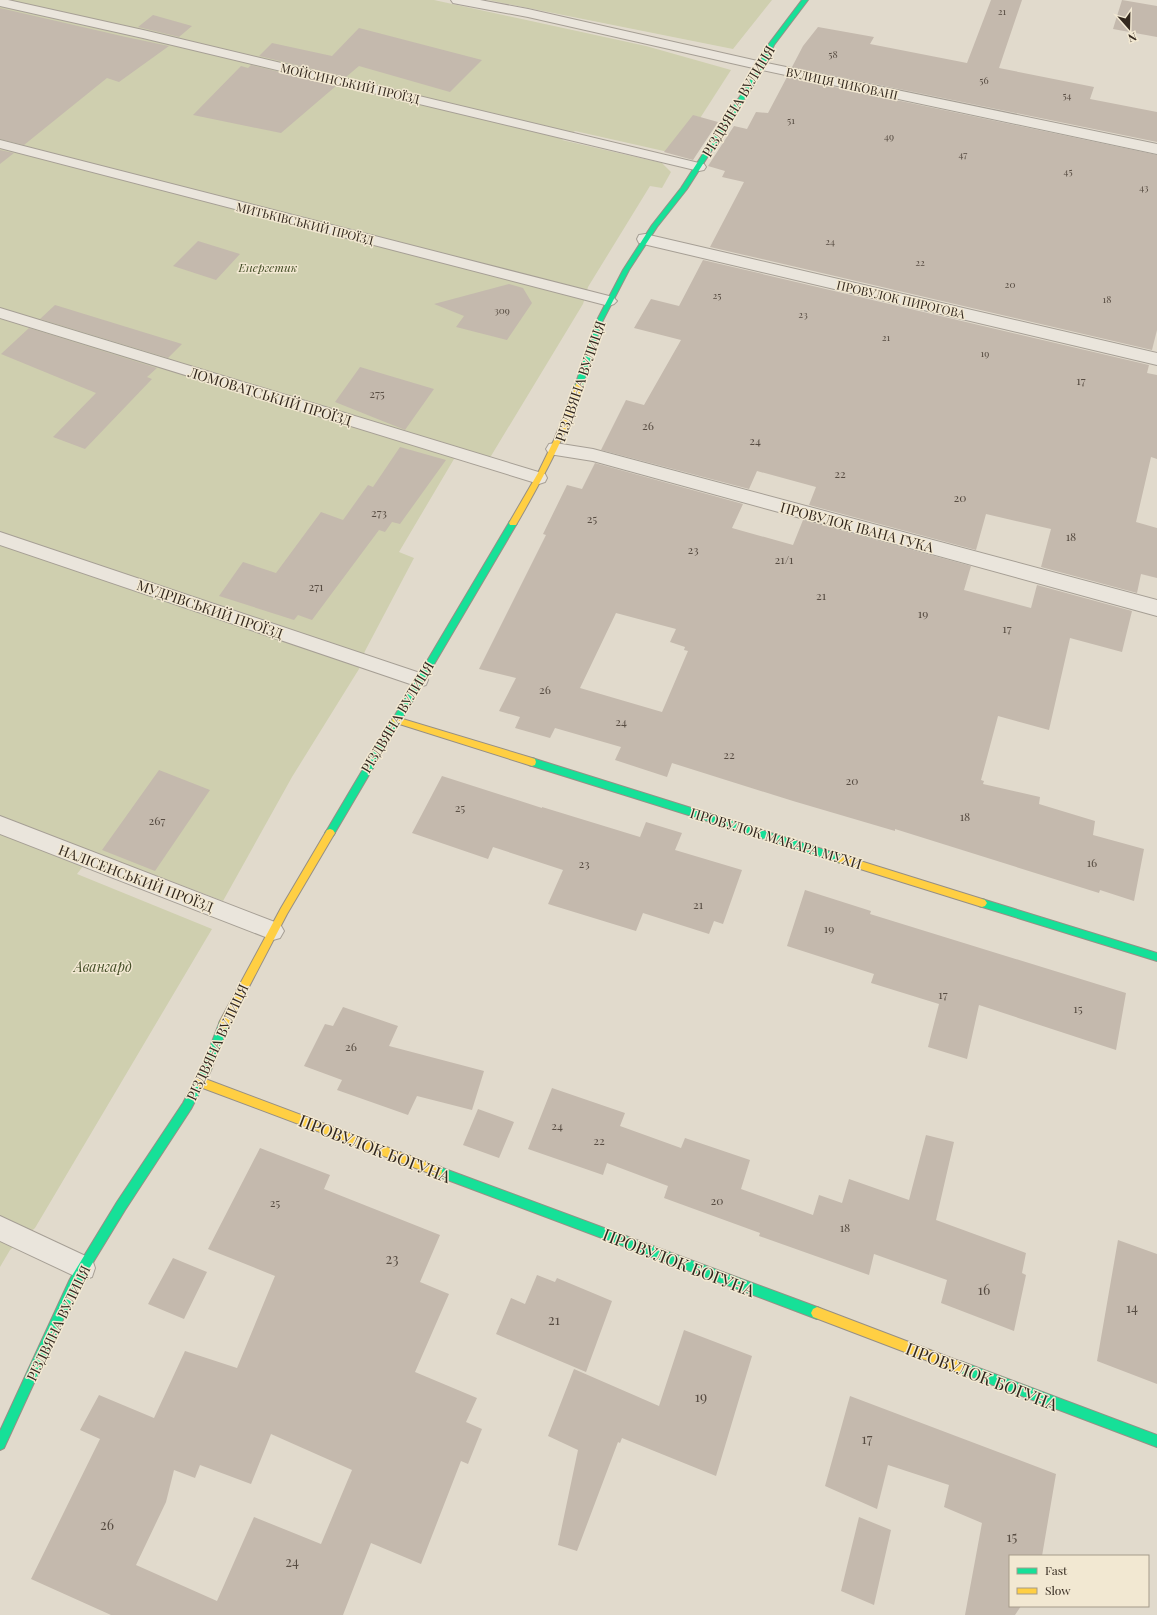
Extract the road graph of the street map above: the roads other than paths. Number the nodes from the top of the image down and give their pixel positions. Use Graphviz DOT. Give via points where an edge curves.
graph roads {
  1 [pos="458,0"];
  2 [pos="805,0"];
  3 [pos="0,2"];
  4 [pos="762,66"];
  5 [pos="0,144"];
  6 [pos="1157,149"];
  7 [pos="699,166"];
  8 [pos="645,239"];
  9 [pos="609,301"];
  10 [pos="0,313"];
  11 [pos="1157,359"];
  12 [pos="556,449"];
  13 [pos="539,478"];
  14 [pos="0,538"];
  15 [pos="1157,608"];
  16 [pos="419,680"];
  17 [pos="396,720"];
  18 [pos="0,824"];
  19 [pos="273,931"];
  20 [pos="1157,957"];
  21 [pos="200,1082"];
  22 [pos="0,1228"];
  23 [pos="84,1268"];
  24 [pos="1157,1441"];
  25 [pos="0,1444"];
  1 -- 4 [label="street, ВУЛИЦЯ ЧИКОВАНІ" via="528,13"];
  2 -- 4 [label="street, РІЗДВЯНА ВУЛИЦЯ" via="771,45"];
  3 -- 7 [label="lane, МОЙСИНСЬКИЙ ПРОЇЗД" via="151,35"];
  4 -- 6 [label="street, ВУЛИЦЯ ЧИКОВАНІ"];
  4 -- 7 [label="street, РІЗДВЯНА ВУЛИЦЯ"];
  5 -- 9 [label="lane, МИТЬКІВСЬКИЙ ПРОЇЗД"];
  7 -- 8 [label="street, РІЗДВЯНА ВУЛИЦЯ"];
  8 -- 9 [label="street, РІЗДВЯНА ВУЛИЦЯ"];
  8 -- 11 [label="street, ПРОВУЛОК ПИРОГОВА"];
  9 -- 12 [label="street, РІЗДВЯНА ВУЛИЦЯ" via="594,336 573,406"];
  10 -- 13 [label="lane, ЛОМОВАТСЬКИЙ ПРОЇЗД"];
  12 -- 13 [label="street, РІЗДВЯНА ВУЛИЦЯ"];
  12 -- 15 [label="street, ПРОВУЛОК ІВАНА ГУКА" via="593,456"];
  13 -- 16 [label="street, РІЗДВЯНА ВУЛИЦЯ"];
  14 -- 16 [label="lane, МУДРІВСЬКИЙ ПРОЇЗД"];
  16 -- 17 [label="street, РІЗДВЯНА ВУЛИЦЯ"];
  17 -- 19 [label="street, РІЗДВЯНА ВУЛИЦЯ"];
  17 -- 20 [label="street, ПРОВУЛОК МАКАРА МУХИ"];
  18 -- 19 [label="lane, НАЛІСЕНСЬКИЙ ПРОЇЗД"];
  19 -- 21 [label="street, РІЗДВЯНА ВУЛИЦЯ" via="228,1013"];
  21 -- 23 [label="street, РІЗДВЯНА ВУЛИЦЯ" via="184,1112"];
  21 -- 24 [label="street, ПРОВУЛОК БОГУНА"];
  22 -- 23 [label="lane"];
  23 -- 25 [label="street, РІЗДВЯНА ВУЛИЦЯ" via="60,1311"];
}
